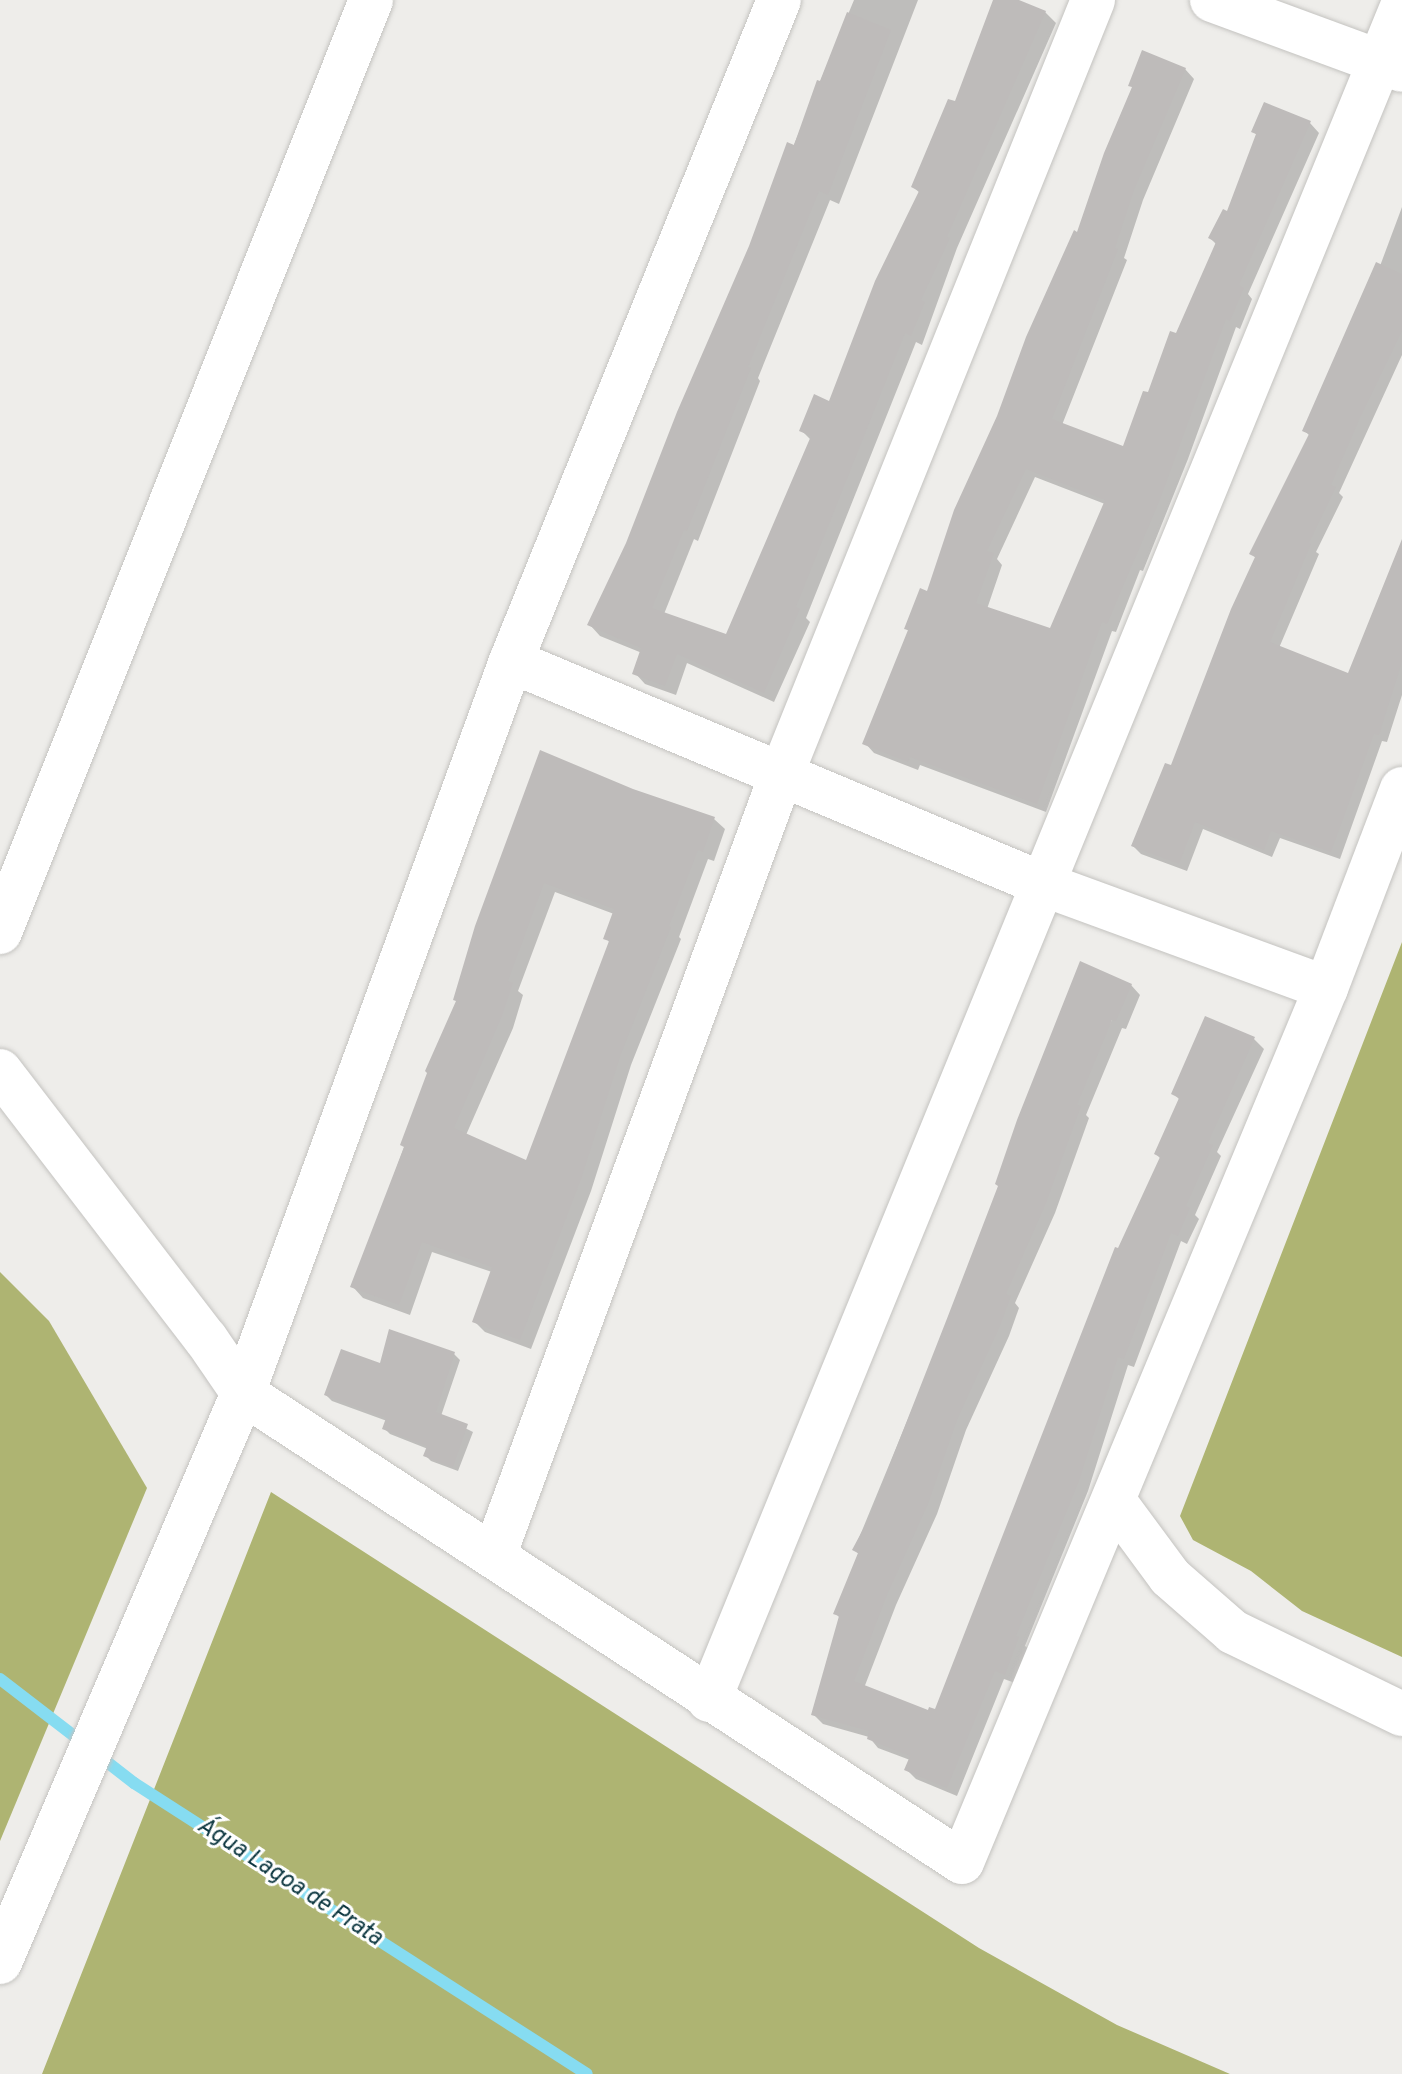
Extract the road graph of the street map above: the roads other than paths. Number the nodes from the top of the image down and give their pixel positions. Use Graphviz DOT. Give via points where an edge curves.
graph roads {
  1 [pos="371,0"];
  2 [pos="779,0"];
  3 [pos="1093,0"];
  4 [pos="1212,0"];
  5 [pos="1402,7"];
  6 [pos="1391,66"];
  7 [pos="511,661"];
  8 [pos="782,773"];
  9 [pos="1402,789"];
  10 [pos="1045,885"];
  11 [pos="0,932"];
  12 [pos="1326,988"];
  13 [pos="0,1071"];
  14 [pos="243,1393"];
  15 [pos="1114,1501"];
  16 [pos="494,1556"];
  17 [pos="709,1700"];
  18 [pos="1402,1714"];
  19 [pos="0,1962"];
  1 -- 11 [label="street"];
  2 -- 7 [label="street"];
  3 -- 8 [label="street"];
  4 -- 6 [label="street"];
  5 -- 6 [label="street"];
  6 -- 10 [label="street"];
  7 -- 8 [label="street"];
  7 -- 14 [label="street"];
  8 -- 10 [label="street"];
  8 -- 16 [label="street"];
  9 -- 12 [label="street"];
  10 -- 12 [label="street"];
  10 -- 17 [label="street"];
  12 -- 15 [label="street"];
  13 -- 14 [label="street"];
  14 -- 16 [label="street"];
  14 -- 19 [label="street"];
  15 -- 17 [label="street" via="962,1862"];
  15 -- 18 [label="street" via="1170,1577 1233,1632"];
  16 -- 17 [label="street"];
}
